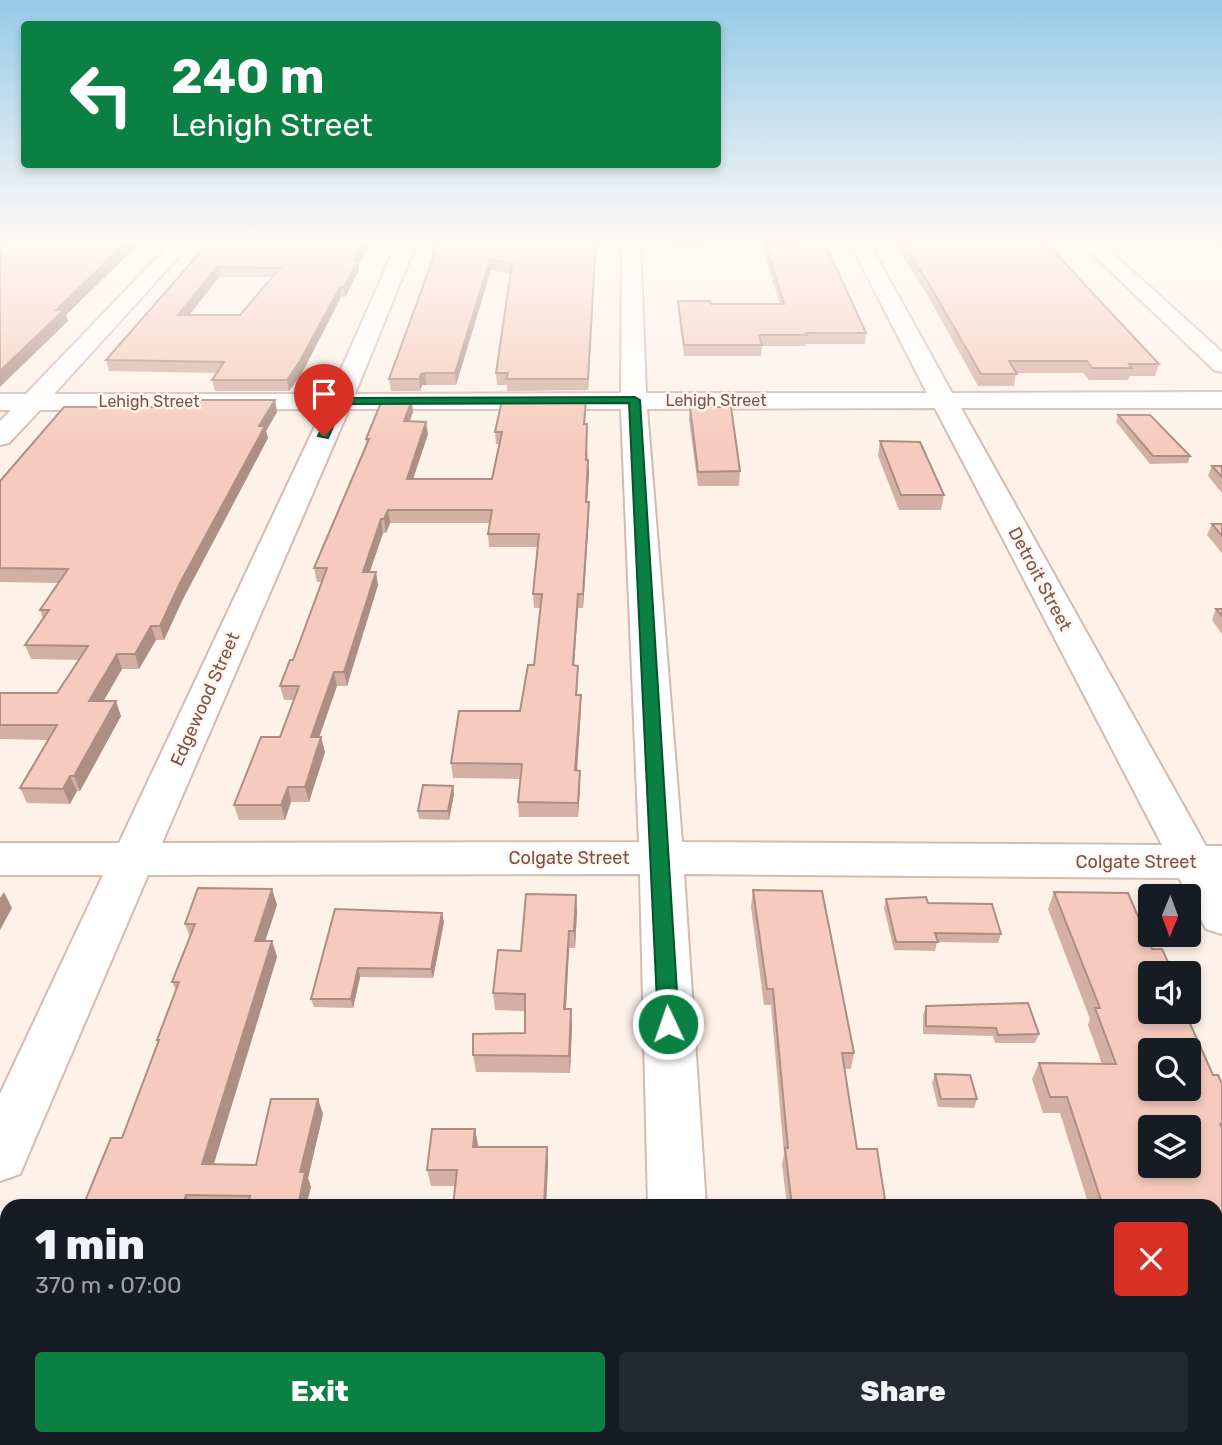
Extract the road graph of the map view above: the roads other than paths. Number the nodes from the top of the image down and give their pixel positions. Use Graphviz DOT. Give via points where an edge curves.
graph roads {
  1 [pos="120,308"];
  2 [pos="379,308"];
  3 [pos="633,308"];
  4 [pos="887,308"];
  5 [pos="1161,308"];
  6 [pos="1222,365"];
  7 [pos="635,400"];
  8 [pos="943,400"];
  9 [pos="1222,400"];
  10 [pos="339,401"];
  11 [pos="0,402"];
  12 [pos="32,402"];
  13 [pos="0,438"];
  14 [pos="135,857"];
  15 [pos="661,858"];
  16 [pos="0,859"];
  17 [pos="1208,862"];
  18 [pos="1222,916"];
  19 [pos="0,1155"];
  20 [pos="677,1199"];
  1 -- 12 [label="street"];
  2 -- 10 [label="street, Edgewood Street"];
  3 -- 7 [label="street"];
  4 -- 8 [label="street, Detroit Street" via="907,356"];
  5 -- 6 [label="street"];
  7 -- 8 [label="street, Lehigh Street" via="814,395"];
  7 -- 10 [label="street, Lehigh Street"];
  7 -- 15 [label="street"];
  8 -- 9 [label="street, Lehigh Street"];
  8 -- 17 [label="street, Detroit Street"];
  10 -- 12 [label="street, Lehigh Street"];
  10 -- 14 [label="street, Edgewood Street"];
  11 -- 12 [label="street, Lehigh Street"];
  12 -- 13 [label="street"];
  14 -- 15 [label="street, Colgate Street"];
  14 -- 16 [label="street, Colgate Street"];
  14 -- 19 [label="street, Edgewood Street"];
  15 -- 17 [label="street, Colgate Street"];
  15 -- 20 [label="street"];
  17 -- 18 [label="street, Detroit Street"];
}
